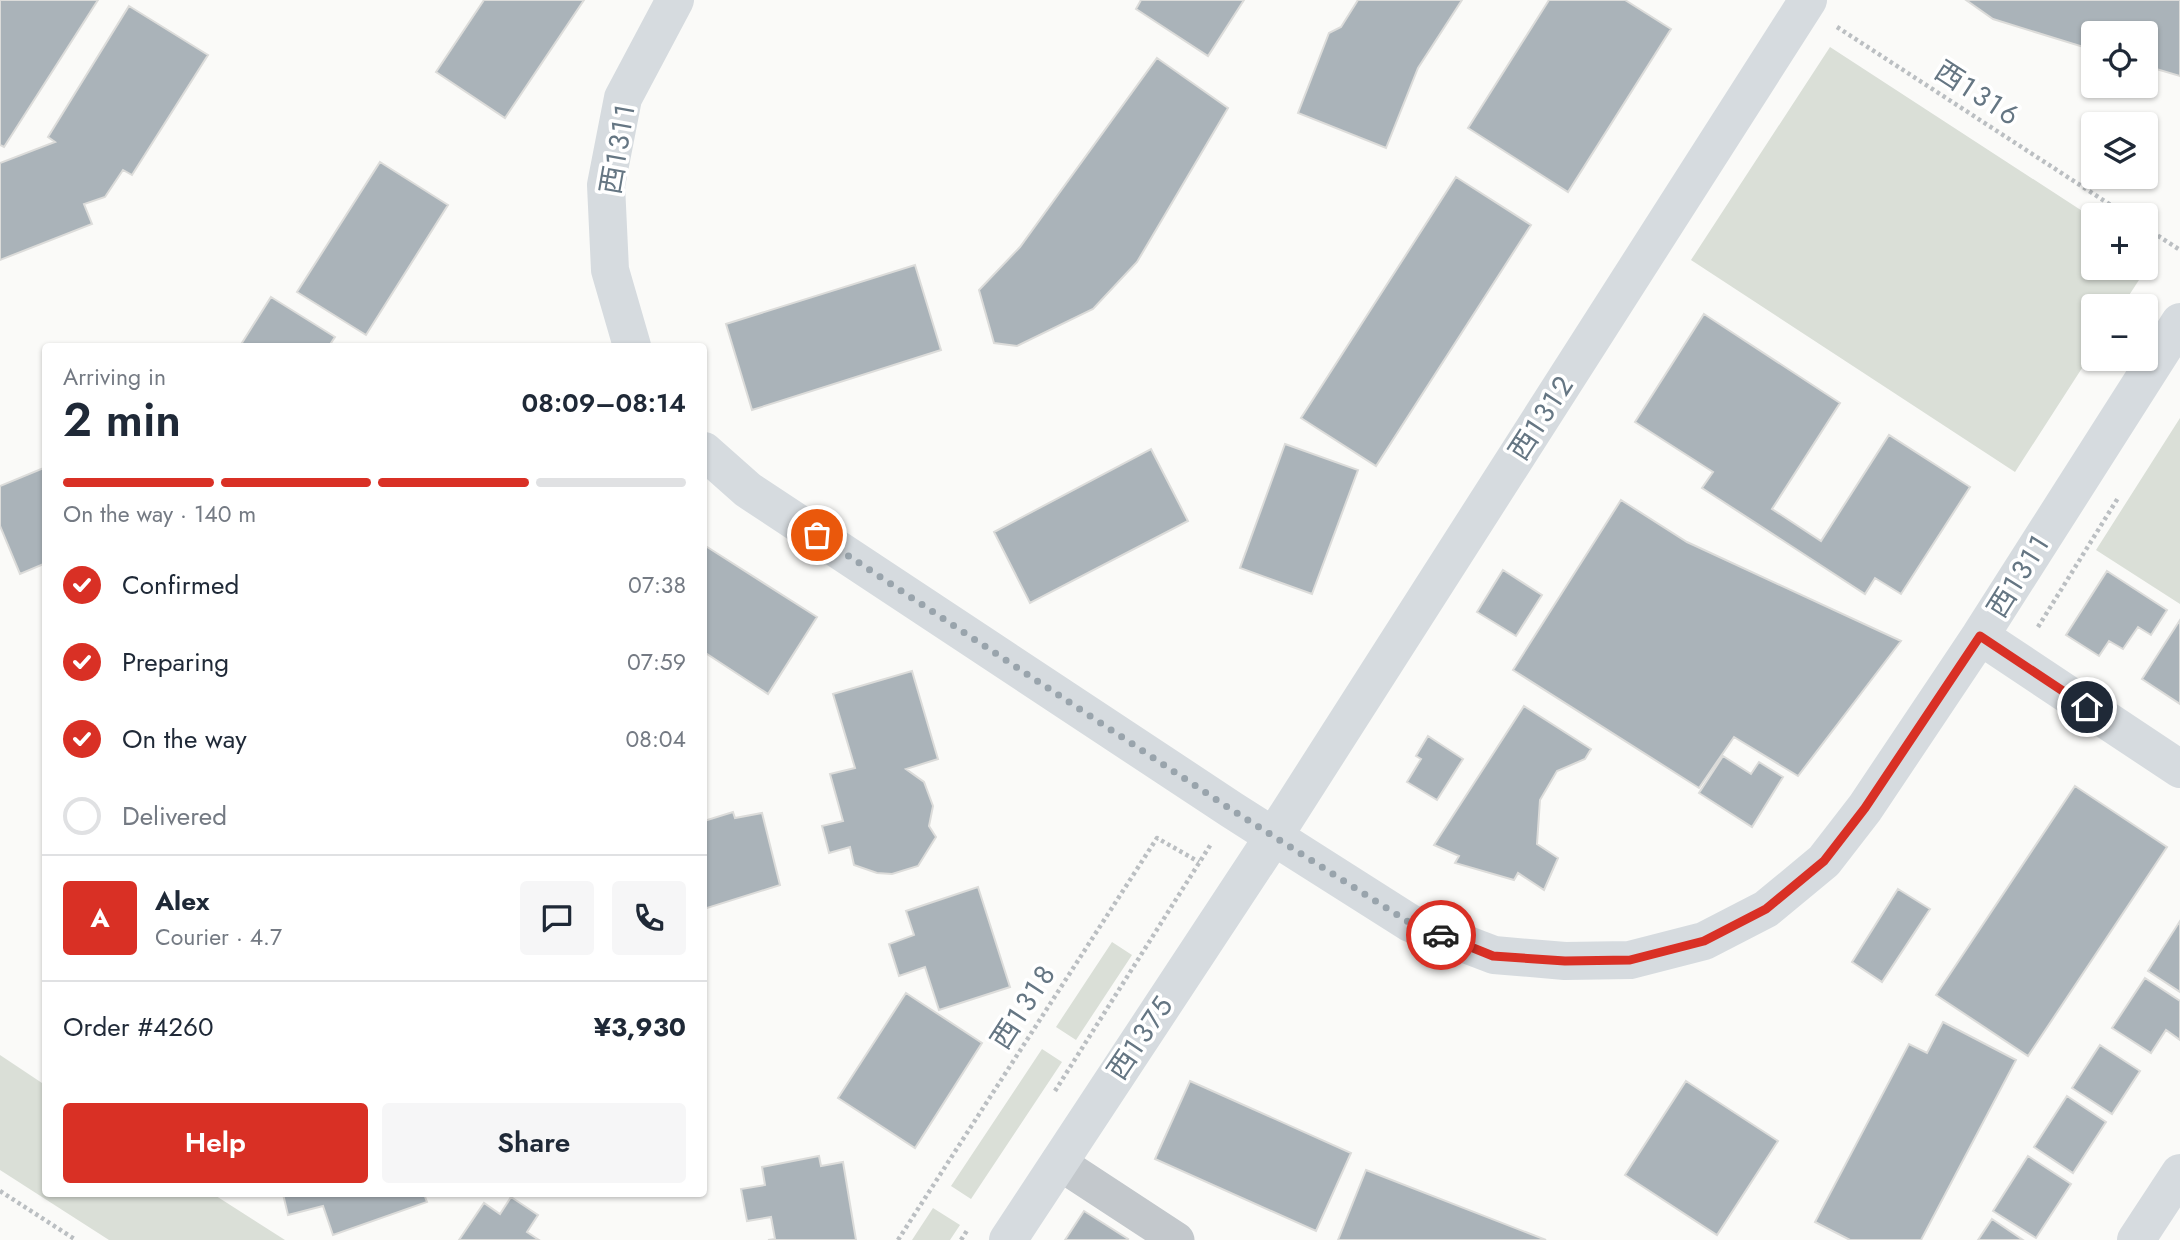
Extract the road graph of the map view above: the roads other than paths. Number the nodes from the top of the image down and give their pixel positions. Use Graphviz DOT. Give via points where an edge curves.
graph roads {
  1 [pos="675,0"];
  2 [pos="1806,3"];
  3 [pos="2180,322"];
  4 [pos="631,343"];
  5 [pos="707,454"];
  6 [pos="1980,636"];
  7 [pos="2180,769"];
  8 [pos="1274,836"];
  9 [pos="1058,1162"];
  10 [pos="2180,1173"];
  11 [pos="1008,1240"];
  12 [pos="1177,1240"];
  13 [pos="2136,1240"];
  1 -- 4 [label="street, 西１３１１" via="623,98 606,186 610,270"];
  2 -- 8 [label="street, 西１３１２"];
  3 -- 6 [label="street, 西１３１１"];
  5 -- 8 [label="street, 西１３１１" via="748,489"];
  6 -- 7 [label="street"];
  6 -- 8 [label="street, 西１３１１" via="1824,861 1766,909 1704,941 1630,960 1493,956 1410,923"];
  8 -- 9 [label="street, 西１３７５"];
  9 -- 11 [label="street, 西１３７５"];
  9 -- 12 [label="street"];
  10 -- 13 [label="street"];
}
